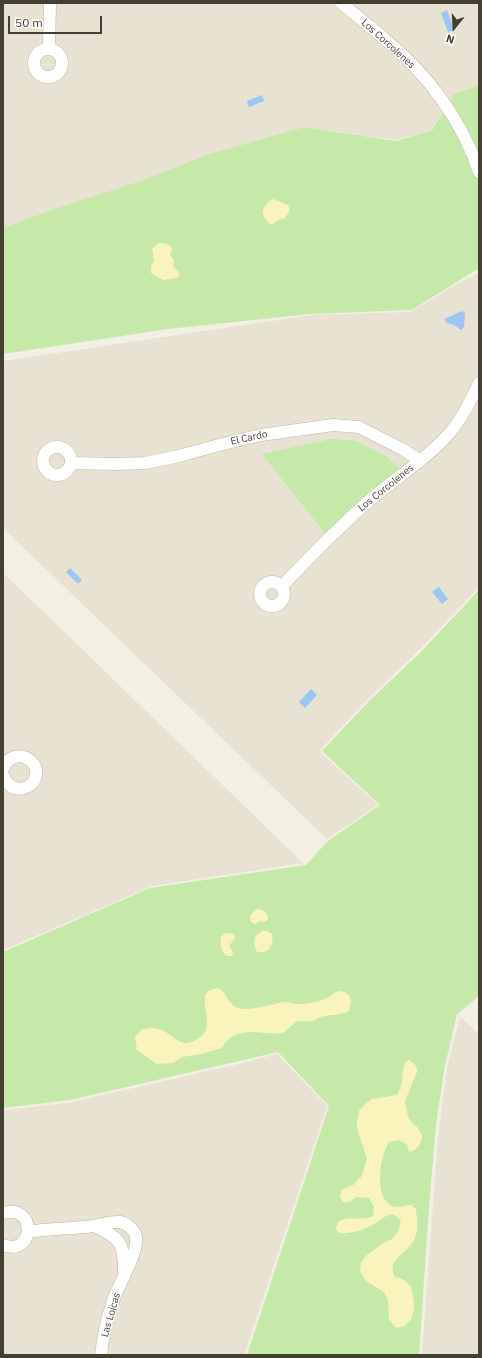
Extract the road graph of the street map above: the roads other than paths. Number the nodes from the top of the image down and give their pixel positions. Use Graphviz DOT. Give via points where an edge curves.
graph roads {
  1 [pos="50,3"];
  2 [pos="341,3"];
  3 [pos="49,49"];
  4 [pos="479,172"];
  5 [pos="479,383"];
  6 [pos="420,460"];
  7 [pos="72,463"];
  8 [pos="282,586"];
  9 [pos="4,762"];
  10 [pos="3,775"];
  11 [pos="3,1213"];
  12 [pos="94,1226"];
  13 [pos="28,1232"];
  14 [pos="3,1246"];
  15 [pos="124,1276"];
  16 [pos="101,1355"];
  1 -- 3 [label="street"];
  2 -- 4 [label="street, Los Corcolenes" via="391,44 428,82 462,131"];
  5 -- 6 [label="street, Los Corcolenes" via="468,408 446,437"];
  6 -- 7 [label="street, El Cardo" via="359,426 333,425 261,435 146,463"];
  6 -- 8 [label="street, Los Corcolenes" via="363,505"];
  9 -- 10 [label="street" via="17,756 28,758 35,767 35,778 28,787 18,789 8,784"];
  11 -- 13 [label="street" via="18,1213 26,1220"];
  12 -- 13 [label="street, Las Loicas"];
  12 -- 15 [label="street, Las Loicas" via="118,1240 124,1255"];
  12 -- 15 [label="street, Las Loicas" via="120,1222 134,1232 135,1252"];
  13 -- 14 [label="street" via="19,1245"];
  15 -- 16 [label="street, Las Loicas" via="112,1303"];
}
